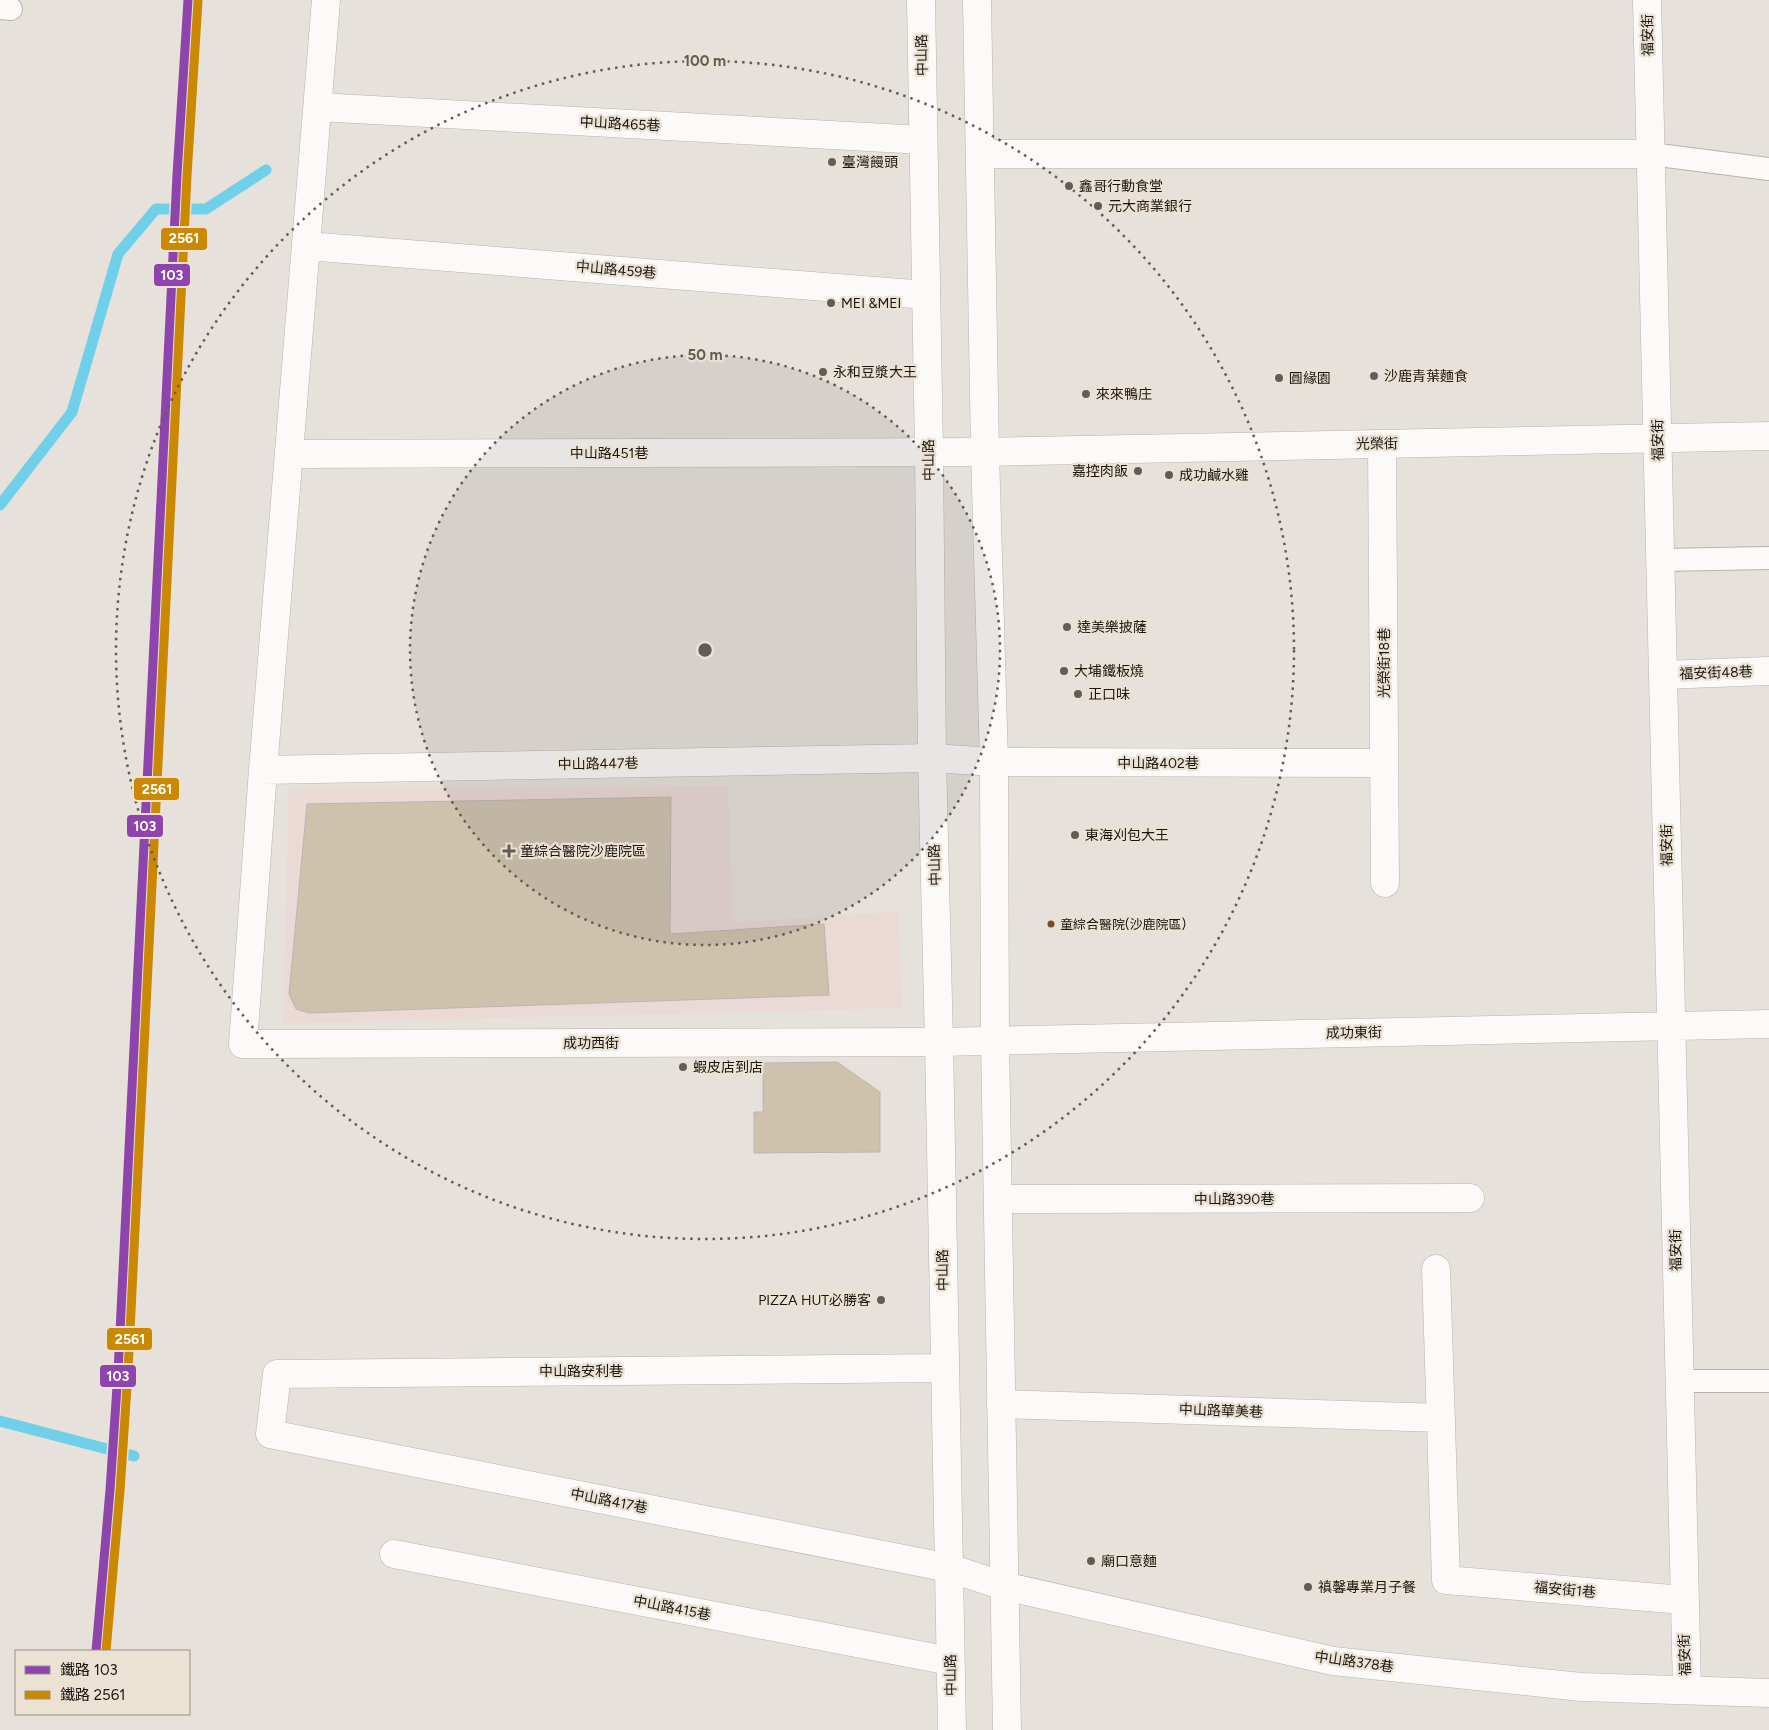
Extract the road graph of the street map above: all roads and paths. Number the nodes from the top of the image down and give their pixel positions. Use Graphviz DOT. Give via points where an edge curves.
graph roads {
  1 [pos="326,0"];
  2 [pos="921,0"];
  3 [pos="978,0"];
  4 [pos="1647,0"];
  5 [pos="318,107"];
  6 [pos="923,140"];
  7 [pos="980,154"];
  8 [pos="1651,154"];
  9 [pos="1769,169"];
  10 [pos="307,246"];
  11 [pos="926,295"];
  12 [pos="1769,436"];
  13 [pos="1658,438"];
  14 [pos="1382,444"];
  15 [pos="929,452"];
  16 [pos="985,452"];
  17 [pos="290,454"];
  18 [pos="1769,558"];
  19 [pos="1660,560"];
  20 [pos="1769,671"];
  21 [pos="1663,675"];
  22 [pos="932,758"];
  23 [pos="994,762"];
  24 [pos="1384,763"];
  25 [pos="263,770"];
  26 [pos="1385,883"];
  27 [pos="1769,1024"];
  28 [pos="1671,1026"];
  29 [pos="939,1042"];
  30 [pos="995,1042"];
  31 [pos="1470,1198"];
  32 [pos="998,1199"];
  33 [pos="1436,1269"];
  34 [pos="945,1368"];
  35 [pos="1679,1382"];
  36 [pos="1769,1382"];
  37 [pos="1002,1404"];
  38 [pos="1441,1418"];
  39 [pos="270,1434"];
  40 [pos="394,1554"];
  41 [pos="949,1568"];
  42 [pos="1004,1586"];
  43 [pos="1683,1600"];
  44 [pos="950,1661"];
  45 [pos="1687,1690"];
  46 [pos="1769,1693"];
  47 [pos="952,1730"];
  48 [pos="1007,1730"];
  1 -- 5 [label="street"];
  2 -- 6 [label="street, 中山路"];
  3 -- 7 [label="street"];
  4 -- 8 [label="street, 福安街"];
  5 -- 6 [label="street, 中山路465巷"];
  5 -- 10 [label="street"];
  6 -- 11 [label="street, 中山路"];
  7 -- 8 [label="street"];
  7 -- 16 [label="street"];
  8 -- 9 [label="lane"];
  8 -- 13 [label="street, 福安街"];
  10 -- 11 [label="street, 中山路459巷"];
  10 -- 17 [label="street"];
  11 -- 15 [label="street, 中山路"];
  12 -- 13 [label="street, 光榮街"];
  13 -- 14 [label="street, 光榮街"];
  13 -- 19 [label="street, 福安街"];
  14 -- 16 [label="street, 光榮街"];
  14 -- 24 [label="street, 光榮街18巷"];
  15 -- 16 [label="street, 光榮街"];
  15 -- 17 [label="street, 中山路451巷"];
  15 -- 22 [label="street, 中山路"];
  16 -- 23 [label="street"];
  17 -- 25 [label="street"];
  18 -- 19 [label="lane"];
  19 -- 21 [label="street, 福安街"];
  20 -- 21 [label="street, 福安街48巷"];
  21 -- 28 [label="street, 福安街"];
  22 -- 23 [label="street, 中山路402巷"];
  22 -- 25 [label="street, 中山路447巷"];
  22 -- 29 [label="street, 中山路"];
  23 -- 24 [label="street, 中山路402巷"];
  23 -- 30 [label="street"];
  24 -- 26 [label="street, 光榮街18巷"];
  25 -- 29 [label="street, 成功西街" via="243,1044"];
  27 -- 28 [label="street, 成功東街"];
  28 -- 30 [label="street, 成功東街"];
  28 -- 35 [label="street, 福安街"];
  29 -- 30 [label="street, 成功東街"];
  29 -- 34 [label="street, 中山路"];
  30 -- 32 [label="street"];
  31 -- 32 [label="street, 中山路390巷"];
  32 -- 37 [label="street"];
  33 -- 38 [label="street"];
  34 -- 39 [label="street, 中山路安利巷" via="277,1374"];
  34 -- 41 [label="street, 中山路"];
  35 -- 36 [label="lane"];
  35 -- 43 [label="street, 福安街"];
  37 -- 38 [label="street, 中山路華美巷"];
  37 -- 42 [label="street"];
  38 -- 43 [label="street, 福安街1巷" via="1446,1580"];
  39 -- 41 [label="street, 中山路417巷"];
  40 -- 44 [label="street, 中山路415巷"];
  41 -- 42 [label="street, 中山路378巷"];
  41 -- 44 [label="street, 中山路"];
  42 -- 45 [label="street, 中山路378巷" via="1332,1662 1581,1687"];
  42 -- 48 [label="street"];
  43 -- 45 [label="street, 福安街"];
  44 -- 47 [label="street, 中山路"];
  45 -- 46 [label="street, 中山路378巷"];
}
